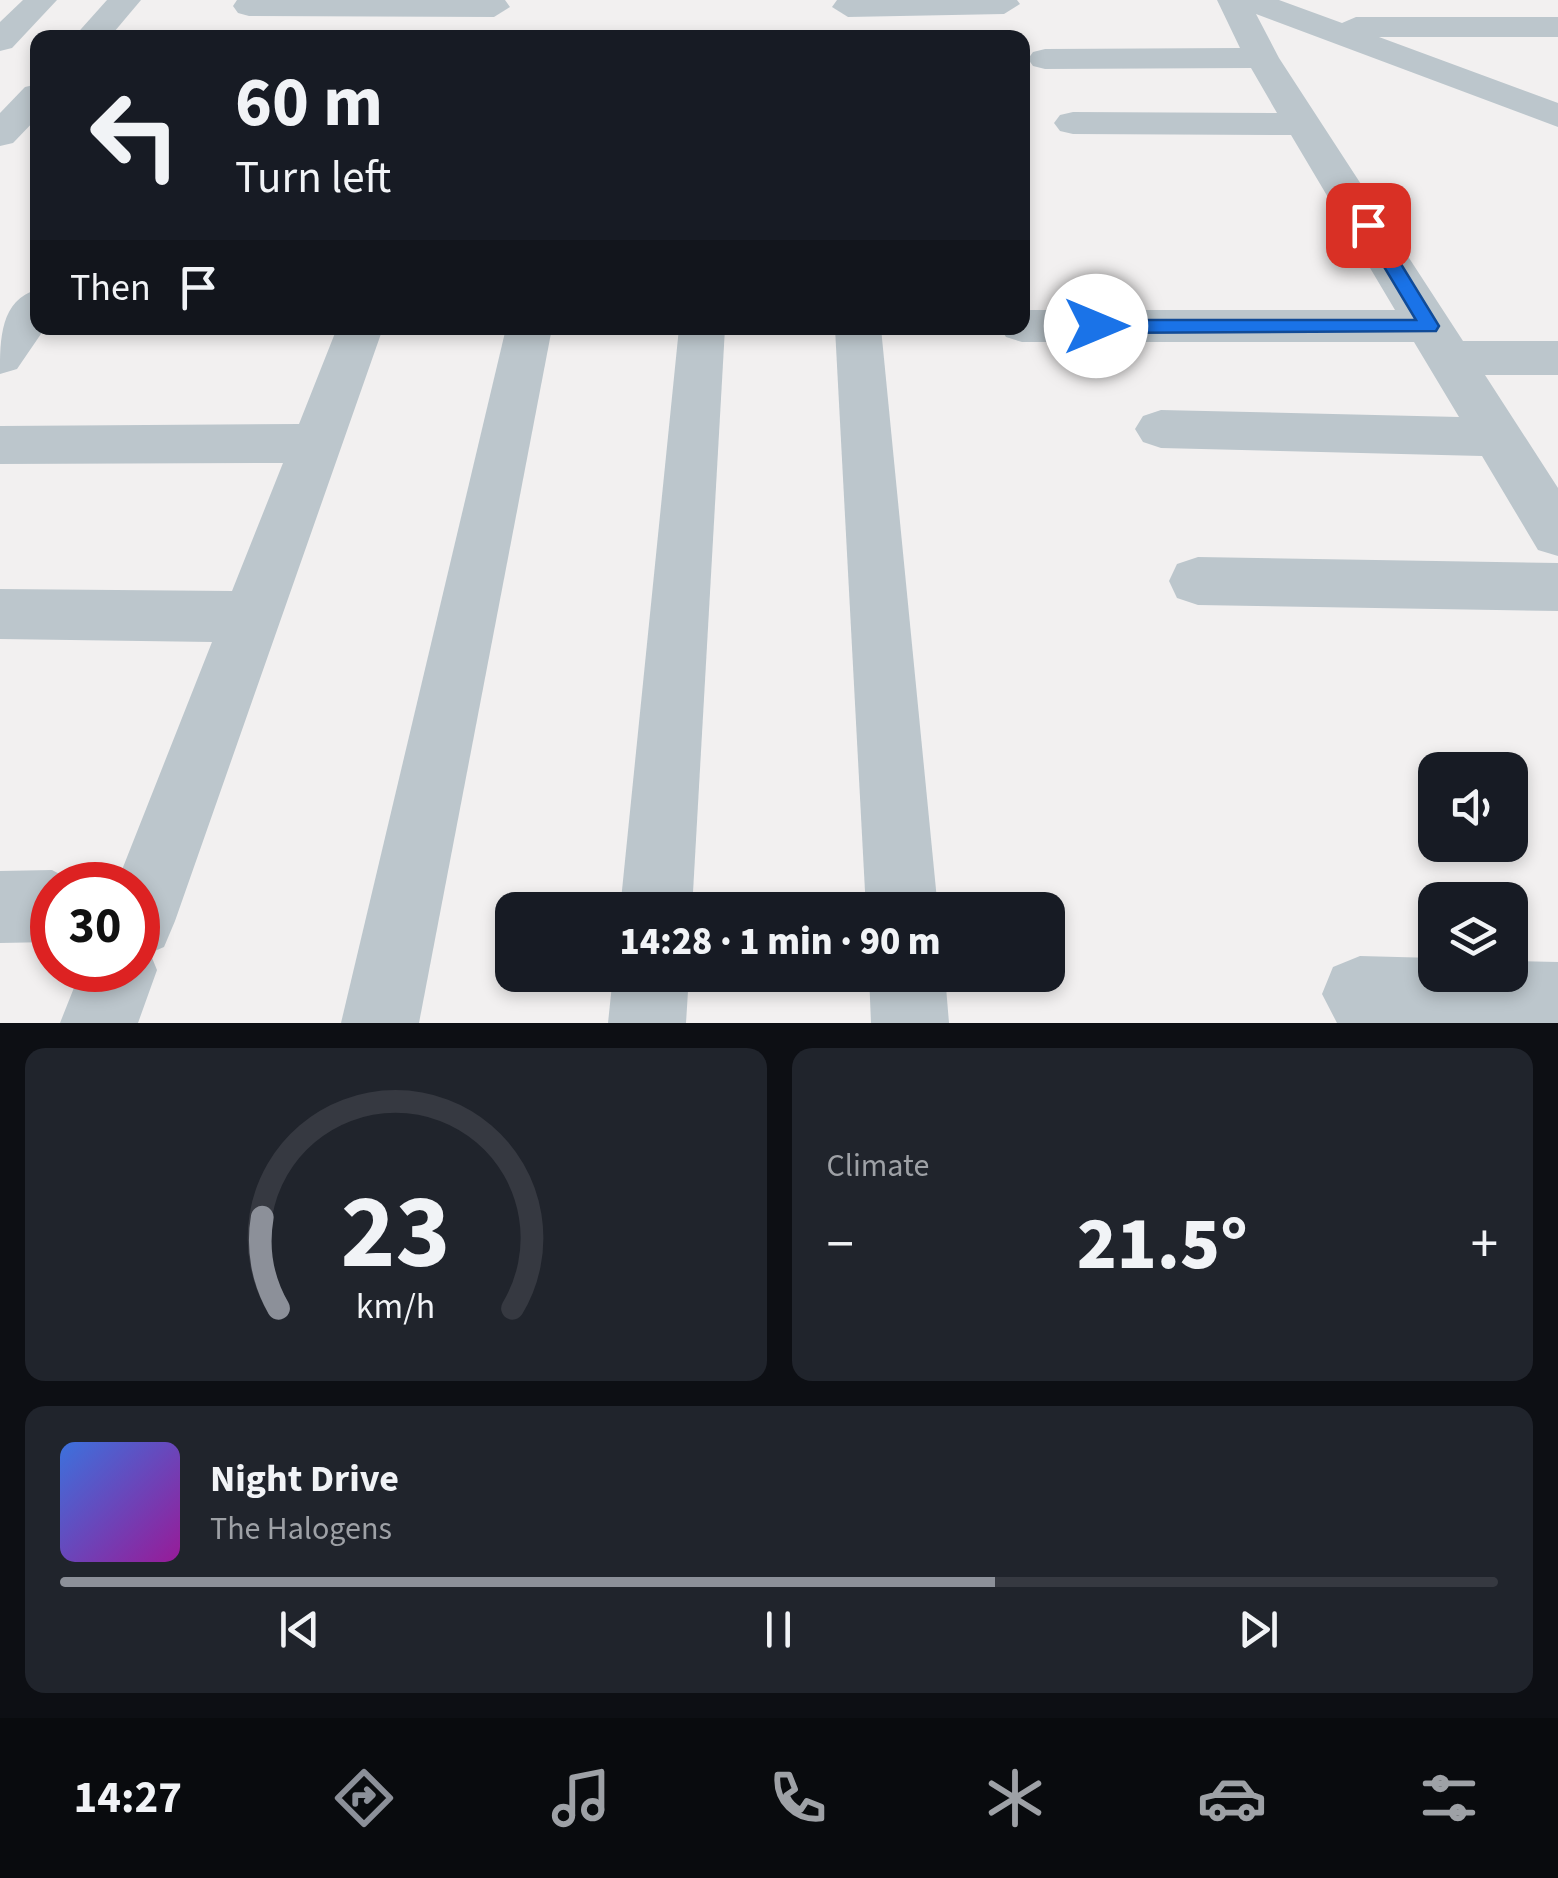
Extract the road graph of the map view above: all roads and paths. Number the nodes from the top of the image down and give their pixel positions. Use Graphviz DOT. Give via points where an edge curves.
graph roads {
  1 [pos="41,0"];
  2 [pos="124,0"];
  3 [pos="1233,0"];
  4 [pos="1249,0"];
  5 [pos="252,3"];
  6 [pos="1004,4"];
  7 [pos="491,15"];
  8 [pos="849,15"];
  9 [pos="951,22"];
  10 [pos="1322,27"];
  11 [pos="1558,27"];
  12 [pos="97,30"];
  13 [pos="233,30"];
  14 [pos="0,43"];
  15 [pos="30,46"];
  16 [pos="1262,58"];
  17 [pos="1044,59"];
  18 [pos="30,103"];
  19 [pos="1558,116"];
  20 [pos="1073,123"];
  21 [pos="1306,124"];
  22 [pos="0,135"];
  23 [pos="1030,326"];
  24 [pos="357,335"];
  25 [pos="528,335"];
  26 [pos="701,335"];
  27 [pos="859,335"];
  28 [pos="1440,342"];
  29 [pos="1558,358"];
  30 [pos="1162,428"];
  31 [pos="1497,437"];
  32 [pos="316,443"];
  33 [pos="0,445"];
  34 [pos="1551,513"];
  35 [pos="1198,581"];
  36 [pos="1558,587"];
  37 [pos="0,614"];
  38 [pos="252,616"];
  39 [pos="158,862"];
  40 [pos="657,892"];
  41 [pos="901,892"];
  42 [pos="30,906"];
  43 [pos="0,907"];
  44 [pos="110,992"];
  45 [pos="650,992"];
  46 [pos="907,992"];
  47 [pos="1360,994"];
  48 [pos="1558,1001"];
  49 [pos="99,1023"];
  50 [pos="380,1023"];
  51 [pos="647,1023"];
  52 [pos="910,1023"];
  1 -- 14 [label="street"];
  2 -- 12 [label="street"];
  3 -- 16 [label="street"];
  4 -- 10 [label="street"];
  5 -- 7 [label="street"];
  5 -- 13 [label="street"];
  6 -- 9 [label="street"];
  8 -- 9 [label="street"];
  10 -- 11 [label="street"];
  10 -- 19 [label="street"];
  14 -- 15 [label="street"];
  16 -- 17 [label="street"];
  16 -- 21 [label="street"];
  18 -- 22 [label="street"];
  20 -- 21 [label="street"];
  21 -- 28 [label="street"];
  23 -- 28 [label="street"];
  24 -- 32 [label="street"];
  25 -- 50 [label="street"];
  26 -- 40 [label="street"];
  27 -- 41 [label="street"];
  28 -- 29 [label="street"];
  28 -- 31 [label="street"];
  30 -- 31 [label="street"];
  31 -- 34 [label="street"];
  32 -- 33 [label="street"];
  32 -- 38 [label="street"];
  35 -- 36 [label="street"];
  37 -- 38 [label="street"];
  38 -- 39 [label="street"];
  42 -- 43 [label="street"];
  44 -- 49 [label="street"];
  45 -- 51 [label="street"];
  46 -- 52 [label="street"];
  47 -- 48 [label="street"];
}
